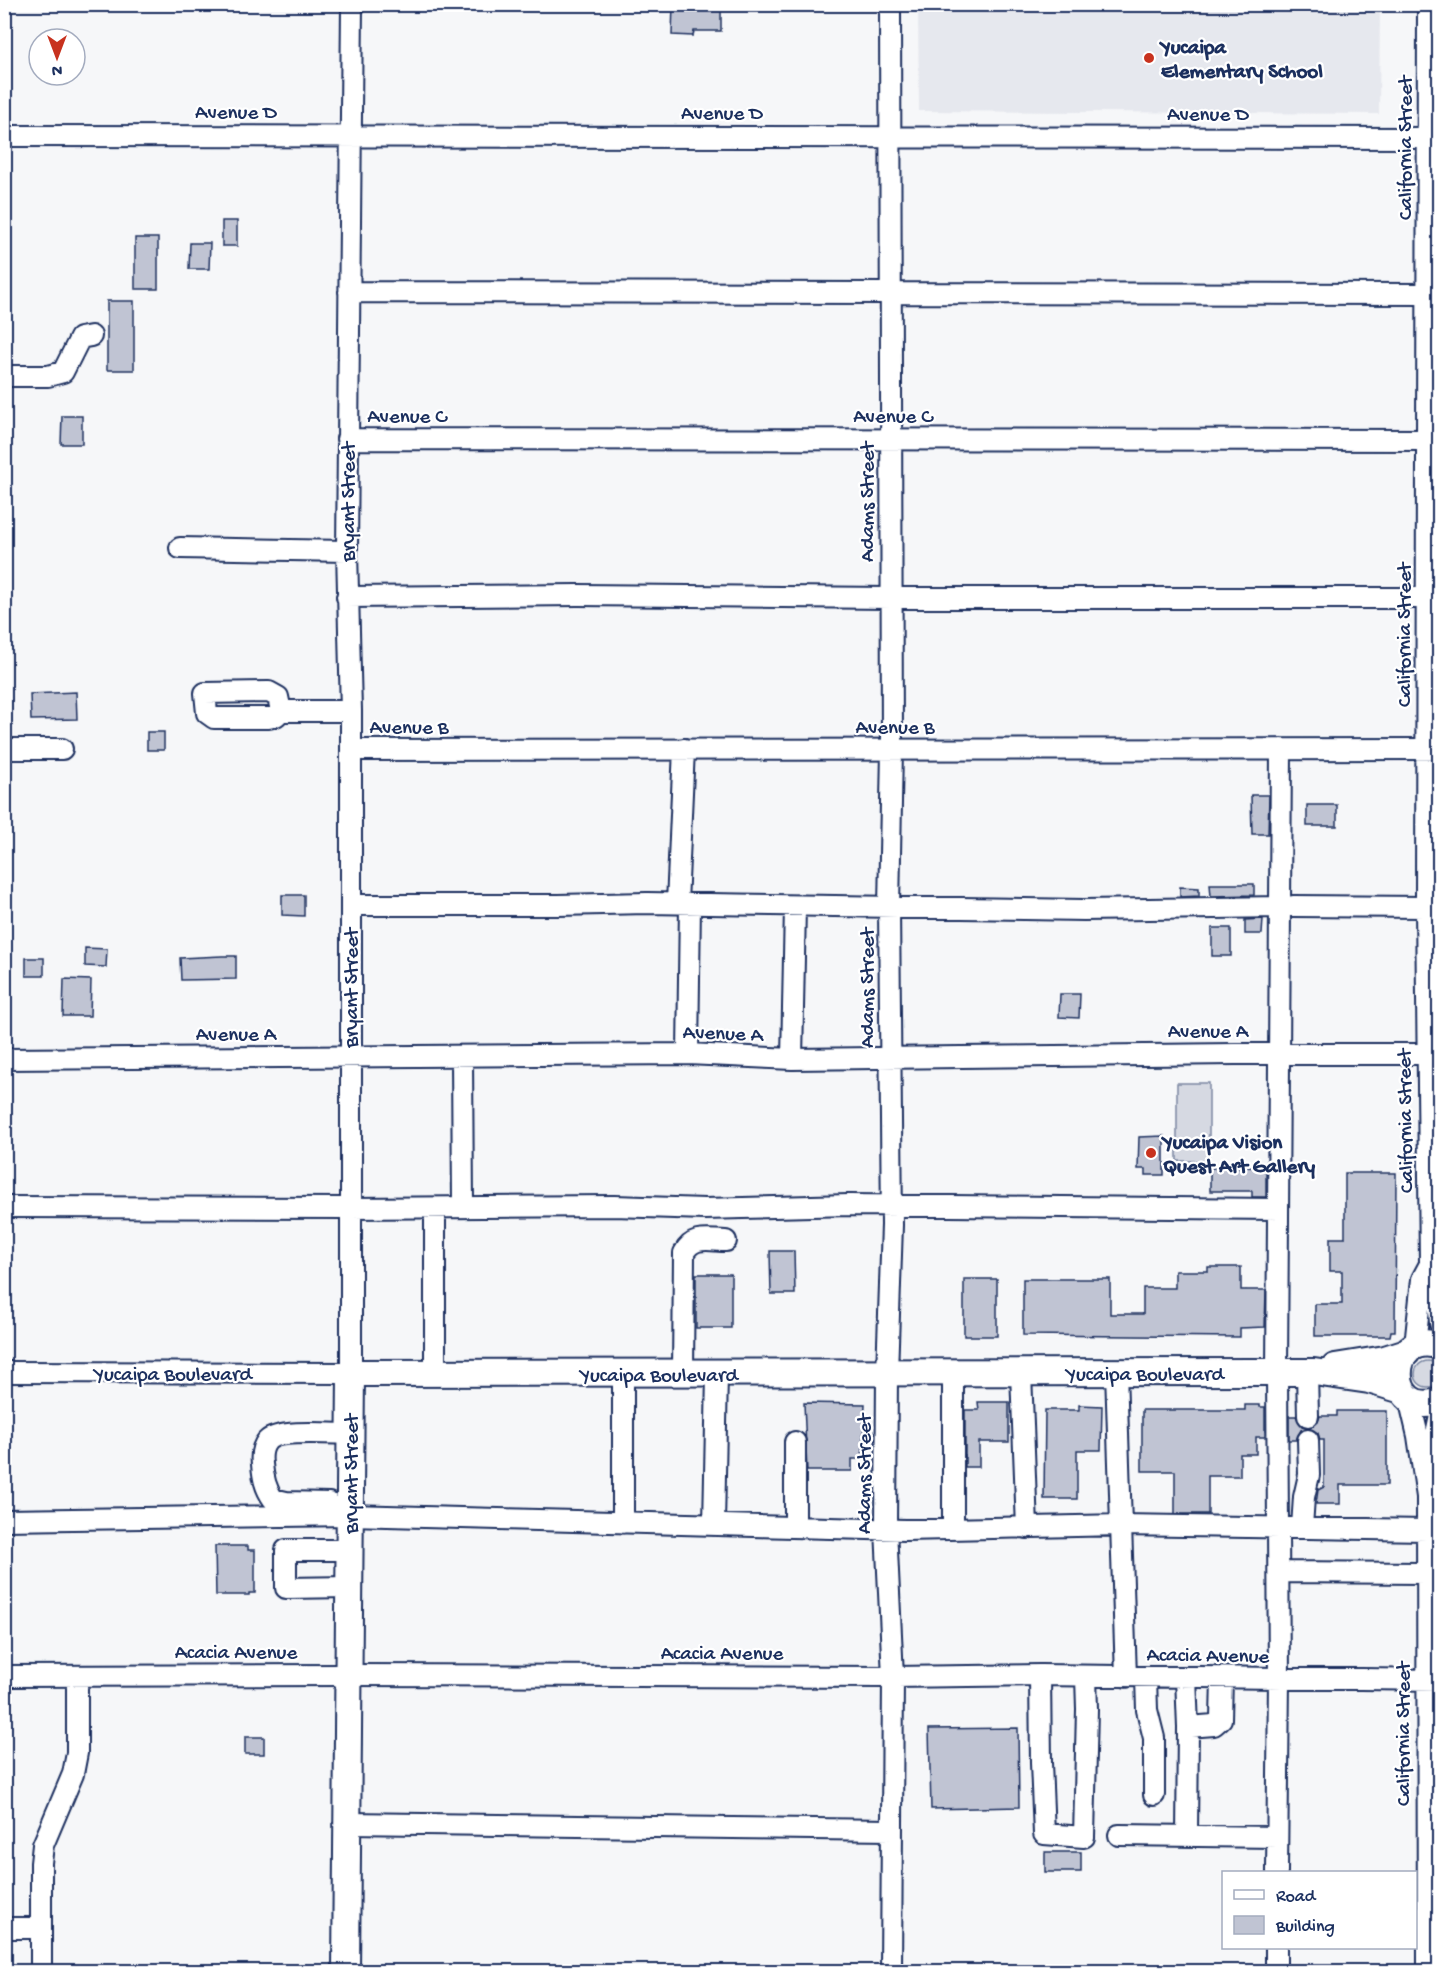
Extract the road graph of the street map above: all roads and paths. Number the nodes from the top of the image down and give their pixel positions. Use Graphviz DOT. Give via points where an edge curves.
graph roads {
  1 [pos="352,4"];
  2 [pos="890,4"];
  3 [pos="1428,4"];
  4 [pos="351,135"];
  5 [pos="4,136"];
  6 [pos="891,136"];
  7 [pos="1434,138"];
  8 [pos="349,292"];
  9 [pos="891,293"];
  10 [pos="1433,295"];
  11 [pos="91,336"];
  12 [pos="4,376"];
  13 [pos="347,439"];
  14 [pos="890,439"];
  15 [pos="1433,440"];
  16 [pos="180,548"];
  17 [pos="347,551"];
  18 [pos="347,597"];
  19 [pos="890,598"];
  20 [pos="1433,598"];
  21 [pos="281,711"];
  22 [pos="351,711"];
  23 [pos="62,748"];
  24 [pos="4,749"];
  25 [pos="684,749"];
  26 [pos="1281,749"];
  27 [pos="1434,749"];
  28 [pos="351,750"];
  29 [pos="892,750"];
  30 [pos="351,904"];
  31 [pos="684,904"];
  32 [pos="795,906"];
  33 [pos="1287,906"];
  34 [pos="889,907"];
  35 [pos="1426,907"];
  36 [pos="688,1053"];
  37 [pos="1280,1053"];
  38 [pos="1433,1054"];
  39 [pos="350,1056"];
  40 [pos="462,1056"];
  41 [pos="890,1056"];
  42 [pos="4,1059"];
  43 [pos="792,1059"];
  44 [pos="4,1207"];
  45 [pos="891,1207"];
  46 [pos="350,1208"];
  47 [pos="435,1208"];
  48 [pos="463,1208"];
  49 [pos="1278,1209"];
  50 [pos="726,1241"];
  51 [pos="1430,1264"];
  52 [pos="1440,1323"];
  53 [pos="1420,1348"];
  54 [pos="4,1372"];
  55 [pos="1116,1372"];
  56 [pos="1310,1372"];
  57 [pos="351,1373"];
  58 [pos="623,1373"];
  59 [pos="887,1373"];
  60 [pos="953,1373"];
  61 [pos="1021,1373"];
  62 [pos="1277,1373"];
  63 [pos="435,1374"];
  64 [pos="683,1374"];
  65 [pos="717,1374"];
  66 [pos="1406,1394"];
  67 [pos="1440,1401"];
  68 [pos="1308,1416"];
  69 [pos="1440,1416"];
  70 [pos="350,1434"];
  71 [pos="1308,1440"];
  72 [pos="795,1442"];
  73 [pos="1427,1497"];
  74 [pos="350,1510"];
  75 [pos="4,1520"];
  76 [pos="623,1522"];
  77 [pos="714,1525"];
  78 [pos="1121,1525"];
  79 [pos="795,1527"];
  80 [pos="1302,1527"];
  81 [pos="1027,1528"];
  82 [pos="1279,1528"];
  83 [pos="886,1529"];
  84 [pos="953,1529"];
  85 [pos="1426,1530"];
  86 [pos="350,1550"];
  87 [pos="1279,1572"];
  88 [pos="1426,1573"];
  89 [pos="350,1587"];
  90 [pos="349,1675"];
  91 [pos="1040,1675"];
  92 [pos="4,1676"];
  93 [pos="77,1676"];
  94 [pos="893,1677"];
  95 [pos="1086,1677"];
  96 [pos="1126,1677"];
  97 [pos="1146,1678"];
  98 [pos="1186,1678"];
  99 [pos="1222,1678"];
  100 [pos="1279,1679"];
  101 [pos="1433,1680"];
  102 [pos="1188,1727"];
  103 [pos="1154,1795"];
  104 [pos="348,1823"];
  105 [pos="891,1830"];
  106 [pos="1119,1835"];
  107 [pos="1187,1836"];
  108 [pos="1277,1837"];
  109 [pos="1277,1871"];
  110 [pos="4,1928"];
  111 [pos="41,1928"];
  112 [pos="1276,1949"];
  113 [pos="40,1971"];
  114 [pos="346,1971"];
  115 [pos="891,1971"];
  116 [pos="1276,1971"];
  117 [pos="1428,1971"];
  1 -- 4 [label="street, Bryant Street"];
  2 -- 6 [label="street, Adams Street"];
  3 -- 7 [label="street, California Street"];
  4 -- 5 [label="street, Avenue D"];
  4 -- 6 [label="street, Avenue D"];
  4 -- 8 [label="street, Bryant Street"];
  6 -- 7 [label="street, Avenue D"];
  6 -- 9 [label="street, Adams Street"];
  7 -- 10 [label="street, California Street"];
  8 -- 9 [label="street"];
  8 -- 13 [label="street, Bryant Street"];
  9 -- 10 [label="street"];
  9 -- 14 [label="street, Adams Street"];
  10 -- 15 [label="street, California Street"];
  11 -- 12 [label="street" via="80,339 63,372"];
  13 -- 14 [label="street, Avenue C"];
  13 -- 17 [label="street, Bryant Street"];
  14 -- 15 [label="street, Avenue C"];
  14 -- 19 [label="street, Adams Street"];
  15 -- 20 [label="street, California Street"];
  16 -- 17 [label="street"];
  17 -- 18 [label="street, Bryant Street"];
  18 -- 19 [label="street"];
  18 -- 22 [label="street, Bryant Street"];
  19 -- 20 [label="street"];
  19 -- 29 [label="street, Adams Street"];
  20 -- 27 [label="street, California Street"];
  21 -- 22 [label="street"];
  22 -- 28 [label="street, Bryant Street"];
  23 -- 24 [label="street"];
  25 -- 28 [label="street, Avenue B"];
  25 -- 29 [label="street, Avenue B"];
  25 -- 31 [label="street"];
  26 -- 27 [label="street, Avenue B"];
  26 -- 29 [label="street, Avenue B"];
  26 -- 33 [label="street"];
  27 -- 35 [label="street, California Street"];
  28 -- 30 [label="street, Bryant Street"];
  29 -- 34 [label="street, Adams Street"];
  30 -- 31 [label="street"];
  30 -- 39 [label="street, Bryant Street"];
  31 -- 32 [label="street"];
  31 -- 36 [label="street"];
  32 -- 34 [label="street"];
  32 -- 43 [label="street"];
  33 -- 34 [label="street" via="1084,910"];
  33 -- 35 [label="street"];
  33 -- 37 [label="street"];
  34 -- 41 [label="street, Adams Street"];
  35 -- 38 [label="street, California Street"];
  36 -- 40 [label="street, Avenue A"];
  36 -- 43 [label="street, Avenue A"];
  37 -- 38 [label="street, Avenue A"];
  37 -- 41 [label="street, Avenue A"];
  37 -- 49 [label="street"];
  38 -- 51 [label="street, California Street"];
  39 -- 40 [label="street, Avenue A"];
  39 -- 42 [label="street, Avenue A"];
  39 -- 46 [label="street, Bryant Street"];
  40 -- 48 [label="street"];
  41 -- 43 [label="street, Avenue A"];
  41 -- 45 [label="street, Adams Street"];
  44 -- 46 [label="street"];
  45 -- 48 [label="street"];
  45 -- 49 [label="street"];
  45 -- 59 [label="street, Adams Street"];
  46 -- 47 [label="street"];
  46 -- 57 [label="street, Bryant Street"];
  47 -- 48 [label="street"];
  47 -- 63 [label="street"];
  49 -- 62 [label="street"];
  50 -- 64 [label="street" via="694,1241 684,1253"];
  51 -- 52 [label="street, California Street" via="1437,1281"];
  51 -- 53 [label="street, California Street" via="1422,1279"];
  53 -- 56 [label="main road, Yucaipa Boulevard" via="1385,1359"];
  53 -- 66 [label="main road" via="1400,1360 1398,1380"];
  54 -- 57 [label="street, Yucaipa Boulevard"];
  55 -- 61 [label="main road, Yucaipa Boulevard"];
  55 -- 62 [label="main road, Yucaipa Boulevard"];
  55 -- 78 [label="street"];
  56 -- 62 [label="main road, Yucaipa Boulevard"];
  56 -- 66 [label="main road, Yucaipa Boulevard" via="1369,1380"];
  56 -- 68 [label="street"];
  57 -- 63 [label="main road, Yucaipa Boulevard"];
  57 -- 70 [label="main road, Bryant Street"];
  58 -- 63 [label="main road, Yucaipa Boulevard"];
  58 -- 64 [label="main road, Yucaipa Boulevard"];
  58 -- 76 [label="street"];
  59 -- 60 [label="main road, Yucaipa Boulevard"];
  59 -- 65 [label="main road, Yucaipa Boulevard"];
  59 -- 83 [label="street, Adams Street"];
  60 -- 61 [label="main road, Yucaipa Boulevard"];
  60 -- 84 [label="street"];
  61 -- 81 [label="street"];
  62 -- 82 [label="street"];
  64 -- 65 [label="main road, Yucaipa Boulevard"];
  65 -- 77 [label="street"];
  66 -- 67 [label="main road, Yucaipa Boulevard" via="1425,1404"];
  66 -- 73 [label="street, California Street" via="1418,1436"];
  69 -- 73 [label="street, California Street"];
  70 -- 74 [label="main road, Bryant Street"];
  70 -- 74 [label="street" via="277,1435 266,1442 262,1459 265,1485 273,1499"];
  71 -- 80 [label="street" via="1309,1475"];
  72 -- 79 [label="street"];
  73 -- 85 [label="street, California Street"];
  74 -- 75 [label="street"];
  74 -- 76 [label="street"];
  74 -- 86 [label="main road, Bryant Street"];
  76 -- 77 [label="street"];
  77 -- 79 [label="street"];
  78 -- 81 [label="street"];
  78 -- 82 [label="street"];
  78 -- 96 [label="street"];
  79 -- 83 [label="street"];
  80 -- 82 [label="street"];
  80 -- 85 [label="street"];
  81 -- 84 [label="street"];
  82 -- 87 [label="street"];
  83 -- 84 [label="street"];
  83 -- 94 [label="street, Adams Street"];
  85 -- 88 [label="street, California Street"];
  86 -- 89 [label="main road, Bryant Street"];
  86 -- 89 [label="street" via="286,1550 286,1588"];
  87 -- 88 [label="street"];
  87 -- 100 [label="street"];
  88 -- 101 [label="street, California Street"];
  89 -- 90 [label="main road, Bryant Street"];
  90 -- 93 [label="street, Acacia Avenue"];
  90 -- 94 [label="street, Acacia Avenue"];
  90 -- 104 [label="main road, Bryant Street"];
  91 -- 94 [label="street, Acacia Avenue"];
  91 -- 95 [label="street, Acacia Avenue"];
  91 -- 95 [label="street" via="1044,1834 1084,1837"];
  92 -- 93 [label="street, Acacia Avenue"];
  93 -- 111 [label="street" via="77,1753 73,1774 43,1845"];
  94 -- 105 [label="street, Adams Street"];
  95 -- 96 [label="street, Acacia Avenue"];
  96 -- 97 [label="street, Acacia Avenue"];
  97 -- 98 [label="street, Acacia Avenue"];
  97 -- 103 [label="street" via="1147,1710 1154,1738"];
  98 -- 99 [label="street, Acacia Avenue"];
  98 -- 102 [label="street"];
  99 -- 100 [label="street, Acacia Avenue"];
  99 -- 102 [label="street" via="1221,1719 1214,1725"];
  100 -- 101 [label="street, Acacia Avenue"];
  100 -- 108 [label="street"];
  101 -- 117 [label="street, California Street"];
  102 -- 107 [label="street"];
  104 -- 105 [label="street"];
  104 -- 114 [label="main road, Bryant Street"];
  105 -- 115 [label="street, Adams Street"];
  106 -- 107 [label="street"];
  107 -- 108 [label="street"];
  108 -- 109 [label="street"];
  110 -- 111 [label="street"];
  111 -- 113 [label="street"];
  112 -- 116 [label="street"];
}
